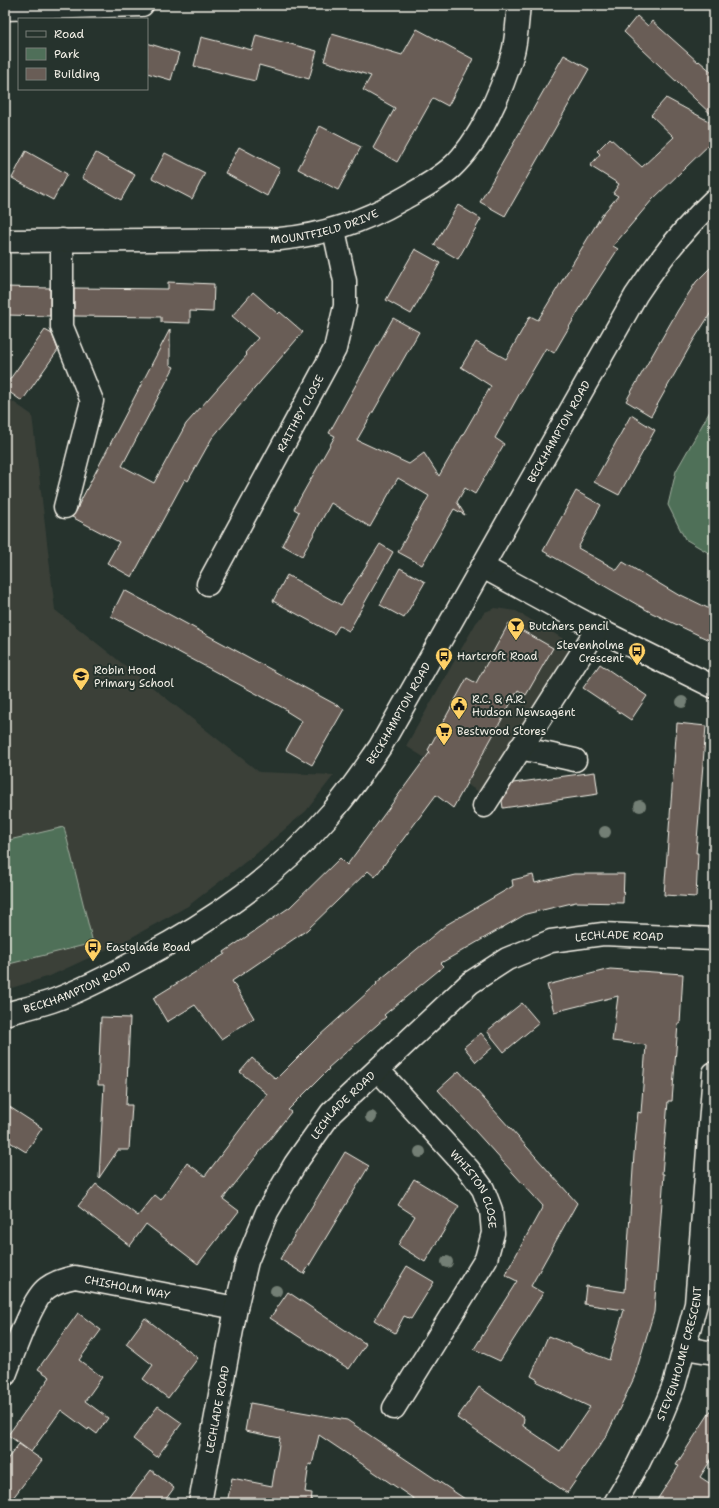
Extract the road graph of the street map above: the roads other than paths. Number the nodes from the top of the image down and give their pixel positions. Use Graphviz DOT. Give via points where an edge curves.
graph roads {
  1 [pos="142,5"];
  2 [pos="520,5"];
  3 [pos="5,9"];
  4 [pos="714,200"];
  5 [pos="334,230"];
  6 [pos="62,240"];
  7 [pos="5,241"];
  8 [pos="65,507"];
  9 [pos="483,567"];
  10 [pos="208,584"];
  11 [pos="597,629"];
  12 [pos="714,687"];
  13 [pos="520,748"];
  14 [pos="575,760"];
  15 [pos="484,806"];
  16 [pos="714,939"];
  17 [pos="5,1014"];
  18 [pos="378,1070"];
  19 [pos="714,1073"];
  20 [pos="236,1308"];
  21 [pos="685,1348"];
  22 [pos="714,1353"];
  23 [pos="5,1375"];
  24 [pos="394,1408"];
  25 [pos="200,1503"];
  26 [pos="615,1503"];
  1 -- 3 [label="street"];
  2 -- 5 [label="street, MOUNTFIELD DRIVE" via="513,55 492,109 471,144 452,167 393,205"];
  4 -- 9 [label="street, BECKHAMPTON ROAD" via="681,232 640,290"];
  5 -- 6 [label="street, MOUNTFIELD DRIVE" via="308,237 280,239"];
  5 -- 10 [label="street, RAITHBY CLOSE" via="345,287 345,306 335,349"];
  6 -- 7 [label="street, MOUNTFIELD DRIVE"];
  6 -- 8 [label="street" via="62,327 92,401"];
  9 -- 11 [label="street"];
  9 -- 17 [label="street, BECKHAMPTON ROAD" via="380,747 350,791 331,814 275,870 243,896 187,934 125,968 52,1001"];
  11 -- 12 [label="street"];
  11 -- 13 [label="street"];
  13 -- 14 [label="street"];
  13 -- 15 [label="street"];
  16 -- 18 [label="street, LECHLADE ROAD" via="603,934 551,941 507,959 470,983"];
  18 -- 20 [label="street, LECHLADE ROAD" via="332,1113 294,1164 267,1212 250,1254"];
  18 -- 24 [label="street, WHISTON CLOSE" via="469,1170 483,1189 491,1210 493,1234 486,1259"];
  19 -- 21 [label="street, STEVENHOLME CRESCENT" via="697,1296"];
  20 -- 23 [label="street, CHISHOLM WAY" via="75,1277 58,1281 45,1289 36,1300"];
  20 -- 25 [label="street, LECHLADE ROAD"];
  21 -- 22 [label="street"];
  21 -- 26 [label="street, STEVENHOLME CRESCENT" via="660,1419"];
}
